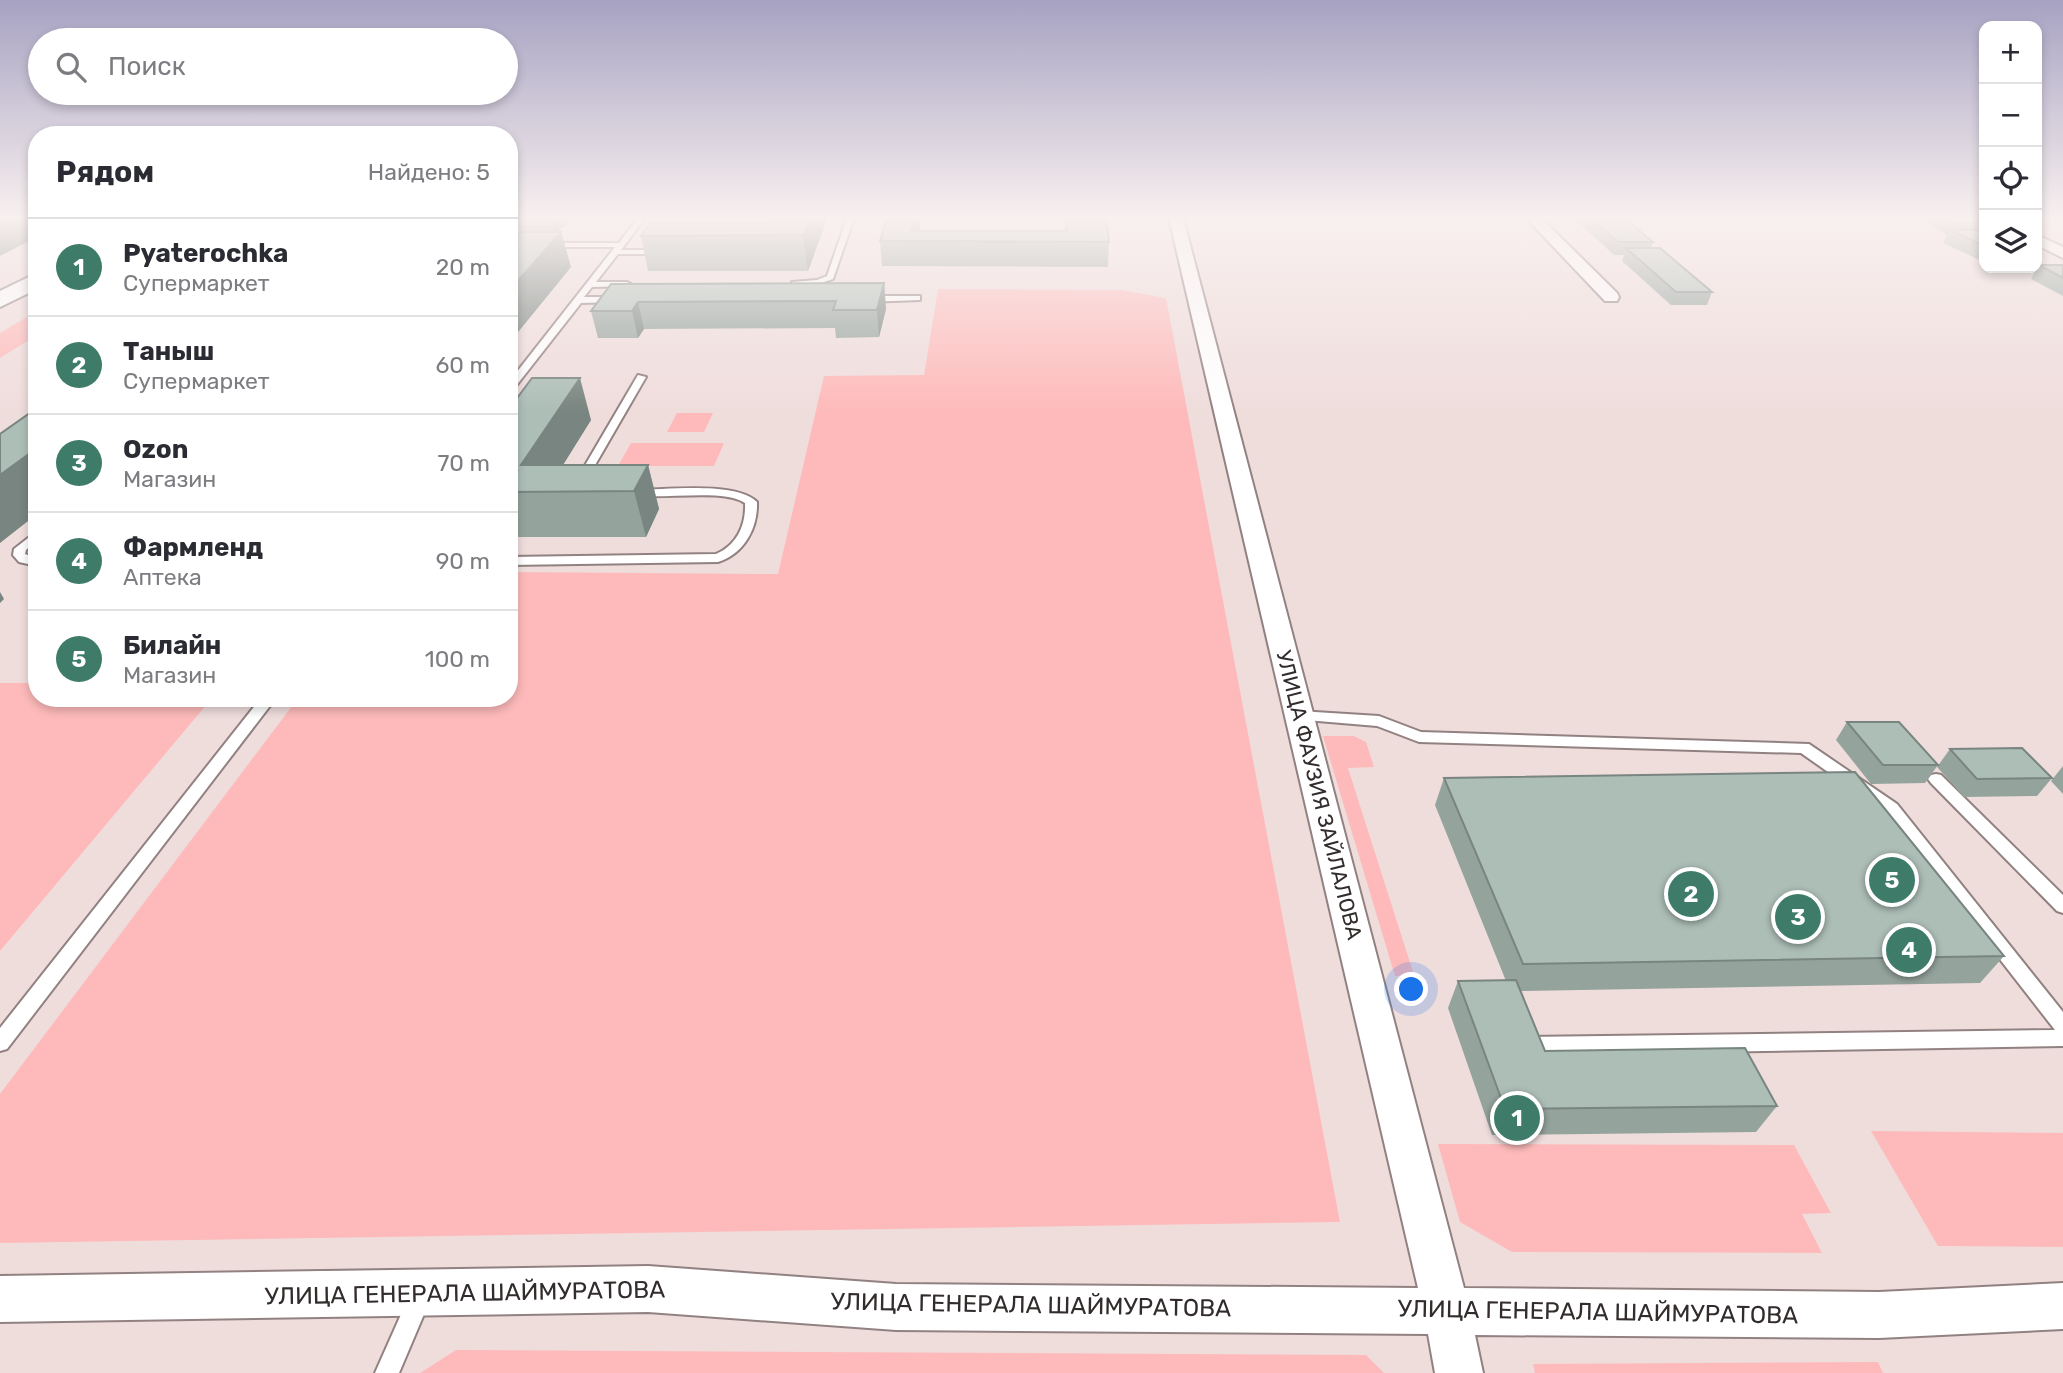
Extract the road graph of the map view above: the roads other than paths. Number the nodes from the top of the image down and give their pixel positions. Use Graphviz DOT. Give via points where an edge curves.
graph roads {
  1 [pos="592,282"];
  2 [pos="816,282"];
  3 [pos="1192,282"];
  4 [pos="1596,282"];
  5 [pos="28,284"];
  6 [pos="631,284"];
  7 [pos="779,284"];
  8 [pos="590,285"];
  9 [pos="1611,297"];
  10 [pos="917,298"];
  11 [pos="849,299"];
  12 [pos="0,300"];
  13 [pos="578,300"];
  14 [pos="633,300"];
  15 [pos="518,372"];
  16 [pos="641,377"];
  17 [pos="585,491"];
  18 [pos="620,493"];
  19 [pos="28,542"];
  20 [pos="28,560"];
  21 [pos="518,561"];
  22 [pos="262,707"];
  23 [pos="1299,716"];
  24 [pos="1936,779"];
  25 [pos="2063,906"];
  26 [pos="2063,1026"];
  27 [pos="2063,1038"];
  28 [pos="0,1043"];
  29 [pos="1521,1046"];
  30 [pos="422,1293"];
  31 [pos="0,1299"];
  32 [pos="2063,1306"];
  33 [pos="1446,1310"];
  34 [pos="387,1373"];
  35 [pos="1459,1373"];
  1 -- 8 [label="lane"];
  2 -- 7 [label="lane"];
  3 -- 23 [label="street, УЛИЦА ФАУЗИЯ ЗАЙЛАЛОВА"];
  4 -- 9 [label="street"];
  5 -- 12 [label="main road"];
  6 -- 8 [label="lane"];
  8 -- 13 [label="lane"];
  10 -- 11 [label="lane"];
  13 -- 14 [label="lane"];
  13 -- 15 [label="lane"];
  16 -- 17 [label="lane" via="582,478"];
  18 -- 21 [label="lane" via="734,494 751,502 752,510 740,544 734,552 718,558"];
  19 -- 20 [label="lane" via="19,555"];
  22 -- 28 [label="lane"];
  23 -- 26 [label="lane" via="1379,721 1419,737 1804,748 1891,808"];
  23 -- 33 [label="street, УЛИЦА ФАУЗИЯ ЗАЙЛАЛОВА"];
  24 -- 25 [label="lane"];
  27 -- 29 [label="lane"];
  30 -- 31 [label="street, УЛИЦА ГЕНЕРАЛА ШАЙМУРАТОВА"];
  30 -- 33 [label="street, УЛИЦА ГЕНЕРАЛА ШАЙМУРАТОВА" via="648,1289 896,1307"];
  30 -- 34 [label="lane"];
  32 -- 33 [label="street, УЛИЦА ГЕНЕРАЛА ШАЙМУРАТОВА" via="1879,1315"];
  33 -- 35 [label="street, УЛИЦА ФАУЗИЯ ЗАЙЛАЛОВА"];
}
